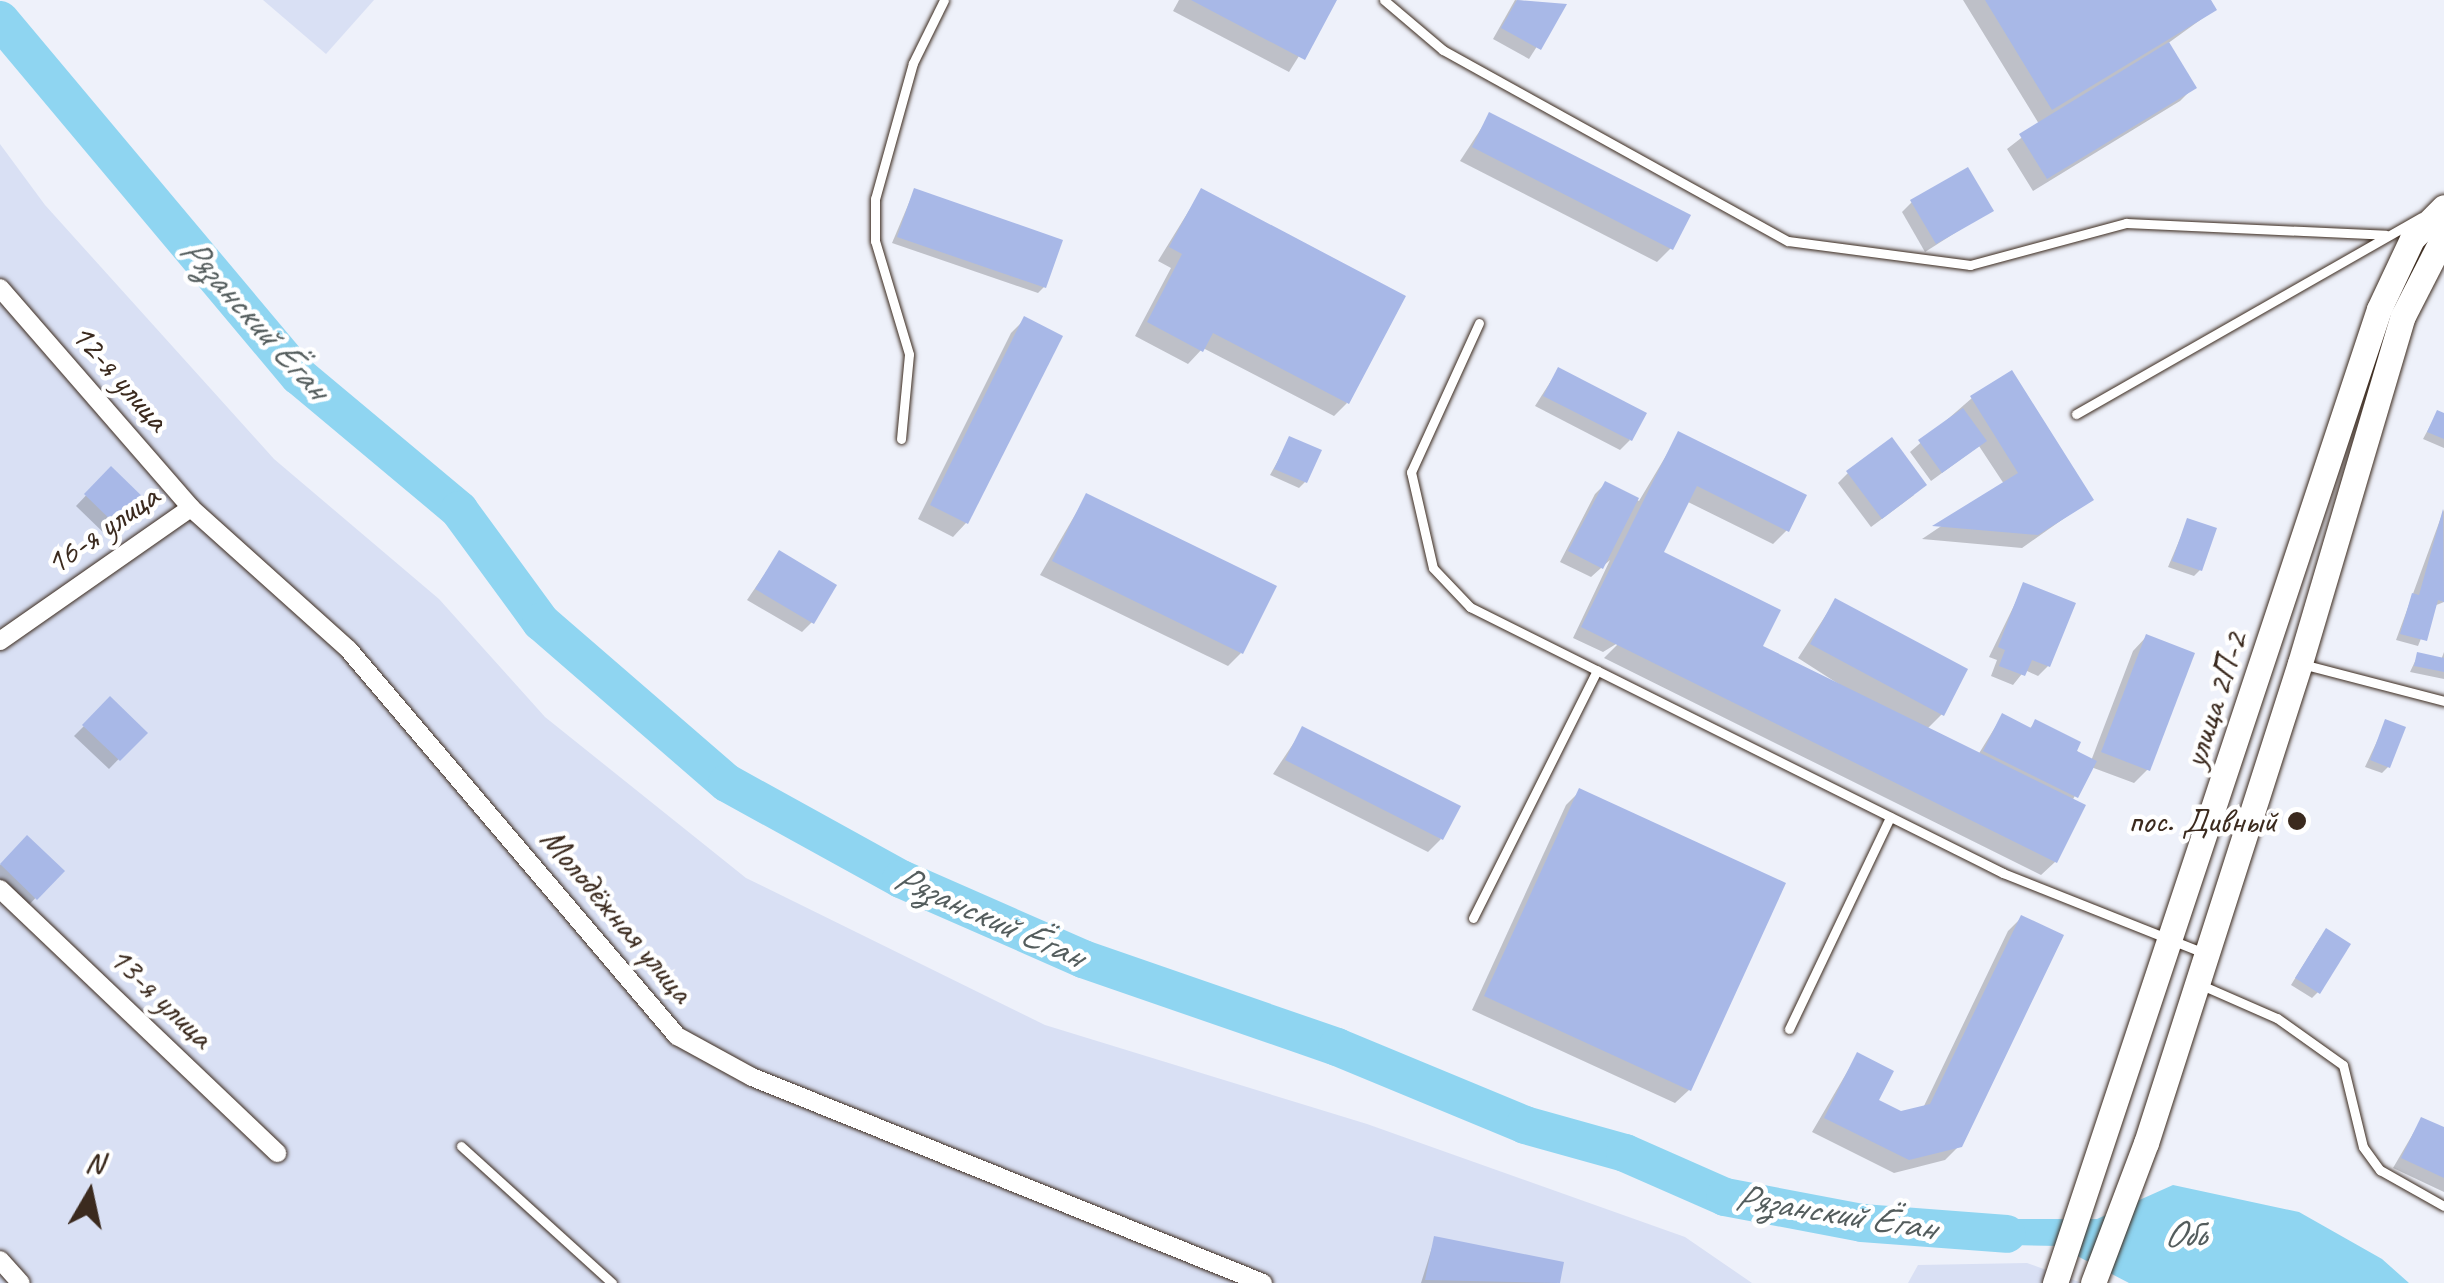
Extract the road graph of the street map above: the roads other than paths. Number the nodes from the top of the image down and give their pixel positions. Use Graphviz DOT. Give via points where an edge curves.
graph roads {
  1 [pos="944,0"];
  2 [pos="1384,0"];
  3 [pos="2444,206"];
  4 [pos="2386,235"];
  5 [pos="2444,236"];
  6 [pos="0,288"];
  7 [pos="1480,323"];
  8 [pos="2076,414"];
  9 [pos="901,438"];
  10 [pos="191,508"];
  11 [pos="0,641"];
  12 [pos="2300,663"];
  13 [pos="1598,670"];
  14 [pos="2444,702"];
  15 [pos="1890,816"];
  16 [pos="0,888"];
  17 [pos="1473,918"];
  18 [pos="2173,940"];
  19 [pos="2206,954"];
  20 [pos="2197,984"];
  21 [pos="1789,1028"];
  22 [pos="461,1146"];
  23 [pos="277,1152"];
  24 [pos="2444,1206"];
  25 [pos="0,1260"];
  26 [pos="21,1283"];
  27 [pos="612,1283"];
  28 [pos="1264,1283"];
  29 [pos="2055,1283"];
  30 [pos="2093,1283"];
  1 -- 9 [label="lane" via="907,81 875,199 875,241 909,354"];
  2 -- 4 [label="lane" via="1443,50 1788,241 1970,265 2126,223"];
  3 -- 4 [label="lane"];
  3 -- 18 [label="main road, улица 2П-2" via="2412,239 2380,308"];
  4 -- 8 [label="lane"];
  5 -- 12 [label="main road, улица 2П-2" via="2398,332"];
  6 -- 10 [label="street, 12-я улица"];
  7 -- 13 [label="lane" via="1412,472 1432,568 1470,607"];
  10 -- 11 [label="street, 16-я улица"];
  10 -- 28 [label="street, Молодёжная улица" via="350,650 678,1036 752,1078"];
  12 -- 14 [label="lane"];
  12 -- 19 [label="main road, улица 2П-2"];
  13 -- 15 [label="lane"];
  13 -- 17 [label="lane"];
  15 -- 18 [label="lane" via="2003,873"];
  15 -- 21 [label="lane"];
  16 -- 23 [label="street, 13-я улица"];
  18 -- 19 [label="lane"];
  18 -- 29 [label="main road, улица 2П-2"];
  19 -- 20 [label="main road, улица 2П-2"];
  20 -- 24 [label="lane" via="2276,1018 2343,1065 2363,1147 2380,1170"];
  20 -- 30 [label="main road, улица 2П-2"];
  22 -- 27 [label="lane"];
  25 -- 26 [label="street"];
}
